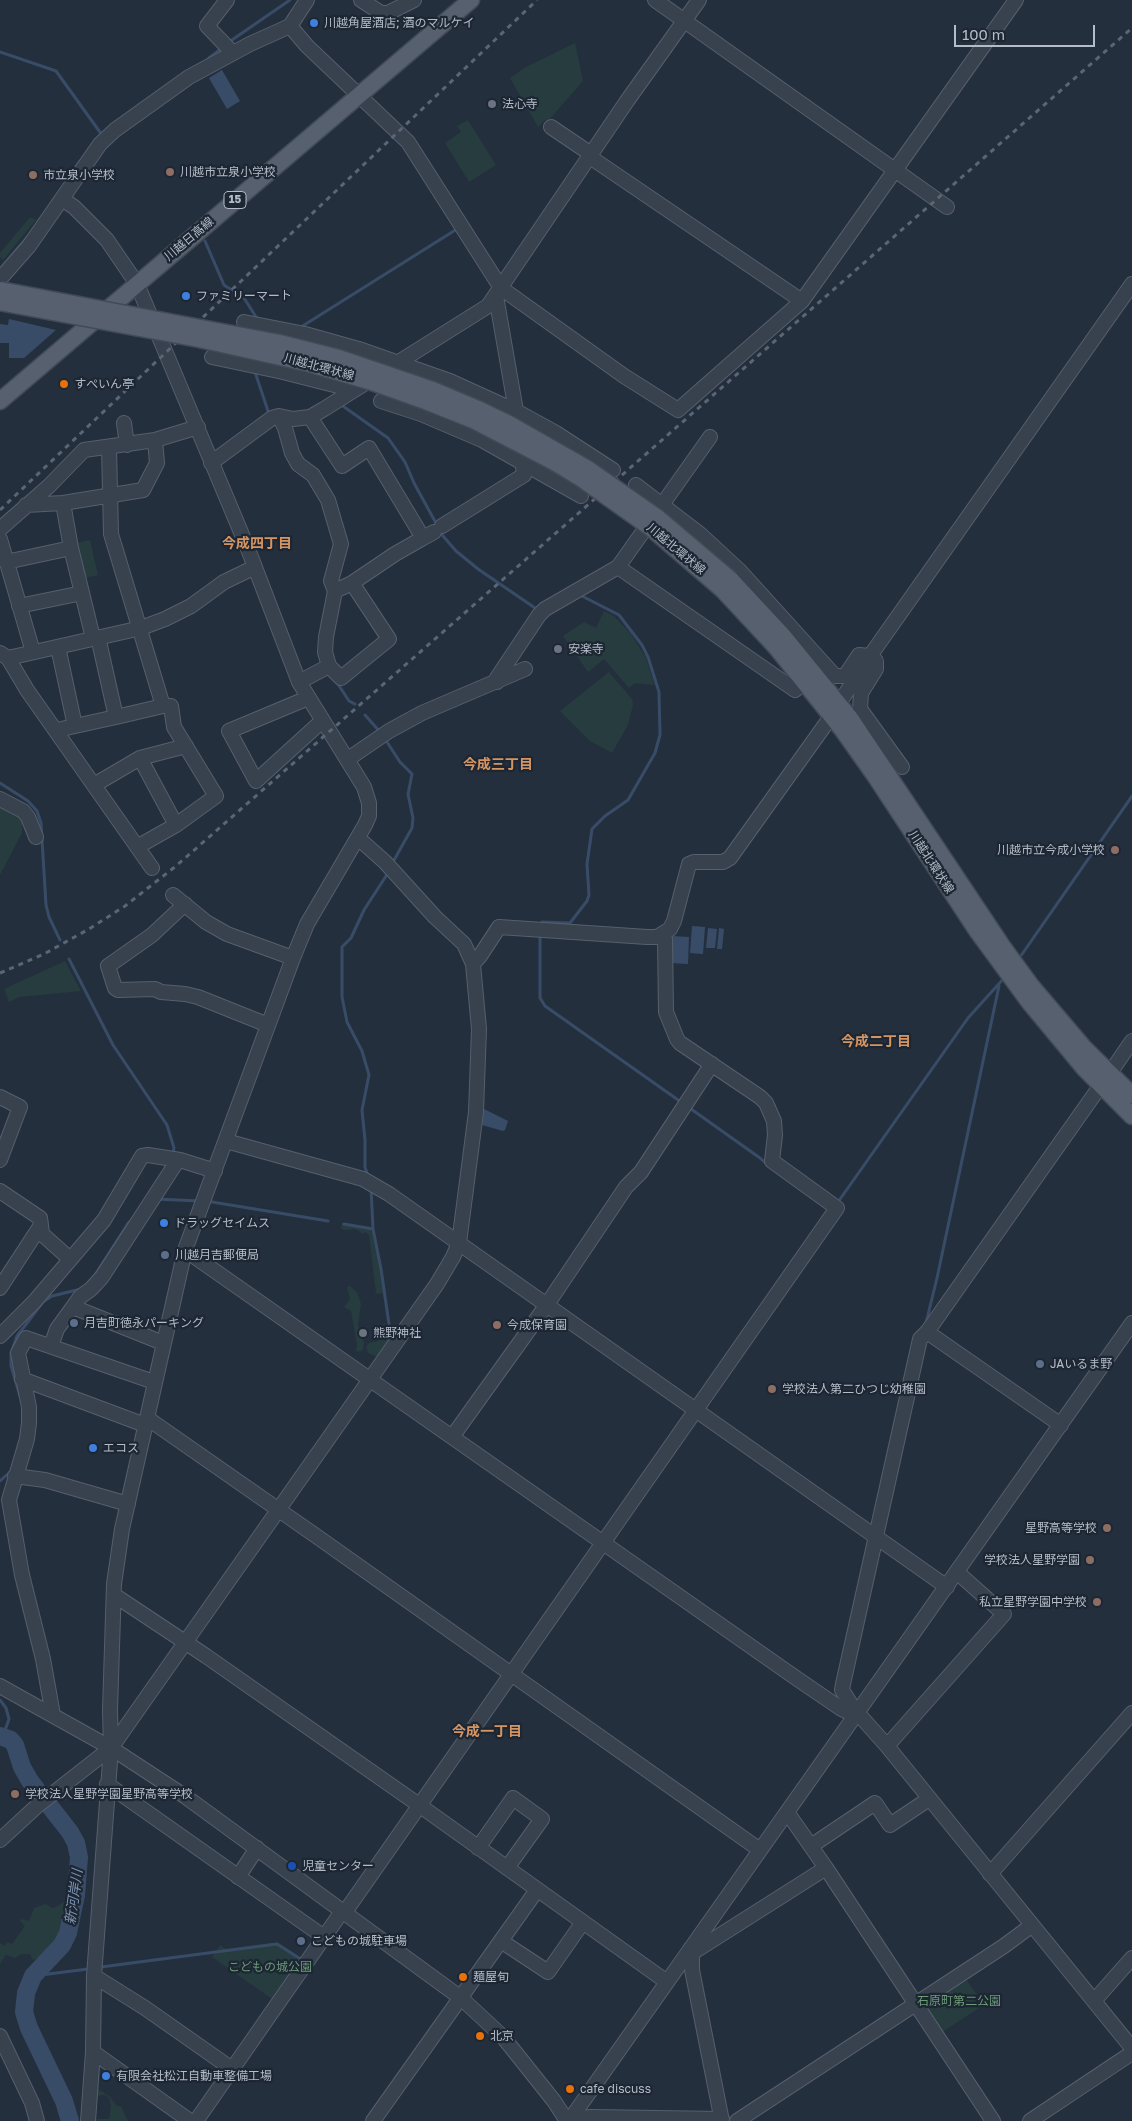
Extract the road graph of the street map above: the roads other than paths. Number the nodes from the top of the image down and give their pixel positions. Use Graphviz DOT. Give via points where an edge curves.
graph roads {
  1 [pos="227,0"];
  2 [pos="307,0"];
  3 [pos="361,0"];
  4 [pos="414,0"];
  5 [pos="471,0"];
  6 [pos="655,0"];
  7 [pos="699,0"];
  8 [pos="1016,0"];
  9 [pos="684,21"];
  10 [pos="290,26"];
  11 [pos="233,53"];
  12 [pos="358,95"];
  13 [pos="551,127"];
  14 [pos="590,156"];
  15 [pos="896,170"];
  16 [pos="62,199"];
  17 [pos="948,207"];
  18 [pos="6,264"];
  19 [pos="0,279"];
  20 [pos="137,284"];
  21 [pos="1132,284"];
  22 [pos="0,290"];
  23 [pos="498,292"];
  24 [pos="802,301"];
  25 [pos="0,302"];
  26 [pos="244,322"];
  27 [pos="212,357"];
  28 [pos="399,362"];
  29 [pos="354,390"];
  30 [pos="0,401"];
  31 [pos="381,401"];
  32 [pos="516,411"];
  33 [pos="279,416"];
  34 [pos="310,417"];
  35 [pos="124,423"];
  36 [pos="198,427"];
  37 [pos="710,437"];
  38 [pos="155,440"];
  39 [pos="127,445"];
  40 [pos="109,448"];
  41 [pos="523,462"];
  42 [pos="211,463"];
  43 [pos="613,470"];
  44 [pos="636,485"];
  45 [pos="109,494"];
  46 [pos="581,496"];
  47 [pos="63,503"];
  48 [pos="663,504"];
  49 [pos="26,505"];
  50 [pos="0,528"];
  51 [pos="433,532"];
  52 [pos="0,539"];
  53 [pos="71,548"];
  54 [pos="6,562"];
  55 [pos="255,567"];
  56 [pos="618,567"];
  57 [pos="352,583"];
  58 [pos="727,585"];
  59 [pos="335,591"];
  60 [pos="82,593"];
  61 [pos="19,606"];
  62 [pos="140,628"];
  63 [pos="96,638"];
  64 [pos="58,647"];
  65 [pos="33,652"];
  66 [pos="3,656"];
  67 [pos="870,656"];
  68 [pos="329,666"];
  69 [pos="525,669"];
  70 [pos="805,681"];
  71 [pos="299,682"];
  72 [pos="497,682"];
  73 [pos="308,698"];
  74 [pos="163,706"];
  75 [pos="835,710"];
  76 [pos="116,717"];
  77 [pos="322,721"];
  78 [pos="74,726"];
  79 [pos="57,730"];
  80 [pos="186,746"];
  81 [pos="140,758"];
  82 [pos="348,759"];
  83 [pos="902,767"];
  84 [pos="94,785"];
  85 [pos="0,800"];
  86 [pos="176,825"];
  87 [pos="36,837"];
  88 [pos="358,838"];
  89 [pos="137,847"];
  90 [pos="152,868"];
  91 [pos="173,895"];
  92 [pos="185,904"];
  93 [pos="664,934"];
  94 [pos="293,958"];
  95 [pos="474,964"];
  96 [pos="268,1025"];
  97 [pos="1132,1041"];
  98 [pos="712,1064"];
  99 [pos="1105,1079"];
  100 [pos="1132,1095"];
  101 [pos="0,1097"];
  102 [pos="1132,1116"];
  103 [pos="226,1141"];
  104 [pos="172,1159"];
  105 [pos="0,1160"];
  106 [pos="215,1171"];
  107 [pos="0,1191"];
  108 [pos="41,1226"];
  109 [pos="459,1243"];
  110 [pos="185,1250"];
  111 [pos="70,1260"];
  112 [pos="0,1288"];
  113 [pos="546,1306"];
  114 [pos="73,1307"];
  115 [pos="1132,1323"];
  116 [pos="12,1326"];
  117 [pos="927,1332"];
  118 [pos="0,1336"];
  119 [pos="26,1338"];
  120 [pos="163,1343"];
  121 [pos="51,1346"];
  122 [pos="22,1379"];
  123 [pos="370,1380"];
  124 [pos="154,1382"];
  125 [pos="697,1411"];
  126 [pos="146,1422"];
  127 [pos="1061,1425"];
  128 [pos="452,1437"];
  129 [pos="15,1476"];
  130 [pos="128,1504"];
  131 [pos="278,1510"];
  132 [pos="878,1538"];
  133 [pos="603,1543"];
  134 [pos="958,1573"];
  135 [pos="947,1587"];
  136 [pos="114,1595"];
  137 [pos="186,1643"];
  138 [pos="511,1674"];
  139 [pos="0,1686"];
  140 [pos="857,1714"];
  141 [pos="53,1716"];
  142 [pos="1130,1721"];
  143 [pos="887,1746"];
  144 [pos="111,1748"];
  145 [pos="107,1784"];
  146 [pos="929,1799"];
  147 [pos="419,1805"];
  148 [pos="787,1812"];
  149 [pos="0,1840"];
  150 [pos="811,1846"];
  151 [pos="257,1848"];
  152 [pos="478,1848"];
  153 [pos="760,1850"];
  154 [pos="507,1868"];
  155 [pos="826,1868"];
  156 [pos="990,1874"];
  157 [pos="238,1876"];
  158 [pos="537,1890"];
  159 [pos="344,1911"];
  160 [pos="583,1922"];
  161 [pos="1031,1926"];
  162 [pos="324,1937"];
  163 [pos="501,1941"];
  164 [pos="691,1951"];
  165 [pos="1132,1958"];
  166 [pos="94,1976"];
  167 [pos="667,1982"];
  168 [pos="461,1998"];
  169 [pos="1094,2001"];
  170 [pos="916,2004"];
  171 [pos="0,2036"];
  172 [pos="1132,2048"];
  173 [pos="93,2052"];
  174 [pos="1132,2053"];
  175 [pos="232,2069"];
  176 [pos="722,2120"];
  177 [pos="37,2121"];
  178 [pos="88,2121"];
  179 [pos="190,2121"];
  180 [pos="196,2121"];
  181 [pos="374,2121"];
  182 [pos="569,2121"];
  183 [pos="737,2121"];
  184 [pos="993,2121"];
  185 [pos="1030,2121"];
  1 -- 11 [label="street" via="207,26"];
  2 -- 10 [label="street"];
  3 -- 4 [label="street" via="381,13 388,13"];
  5 -- 12 [label="main road, 川越日高線 / 15"];
  6 -- 9 [label="street"];
  7 -- 9 [label="street"];
  8 -- 15 [label="street"];
  9 -- 14 [label="street"];
  9 -- 15 [label="street"];
  10 -- 11 [label="street"];
  10 -- 12 [label="street"];
  11 -- 16 [label="street" via="189,77 115,130 100,144"];
  12 -- 20 [label="main road, 川越日高線 / 15"];
  12 -- 23 [label="street" via="408,142"];
  13 -- 14 [label="street"];
  14 -- 23 [label="street"];
  14 -- 24 [label="street"];
  15 -- 17 [label="street"];
  15 -- 24 [label="street"];
  16 -- 18 [label="street" via="29,246"];
  16 -- 20 [label="street" via="107,240"];
  18 -- 19 [label="street"];
  20 -- 30 [label="main road, 川越日高線 / 15"];
  20 -- 36 [label="street"];
  21 -- 67 [label="street"];
  22 -- 58 [label="main road, 川越北環状線, bridge" via="280,343 339,358 433,390 509,424 588,469 658,518"];
  23 -- 24 [label="street" via="678,410"];
  23 -- 28 [label="street" via="488,306"];
  23 -- 32 [label="street"];
  25 -- 58 [label="main road, 川越北環状線, bridge" via="278,356 337,370 428,402 496,432 582,479"];
  26 -- 28 [label="street" via="305,334"];
  27 -- 29 [label="street"];
  28 -- 29 [label="street"];
  28 -- 32 [label="street"];
  29 -- 34 [label="street"];
  31 -- 41 [label="street" via="459,430"];
  32 -- 41 [label="street"];
  32 -- 43 [label="street"];
  33 -- 34 [label="street"];
  33 -- 42 [label="street" via="247,435"];
  33 -- 59 [label="street" via="298,464 313,475 328,500 341,544 331,581"];
  34 -- 51 [label="street" via="342,466 369,448"];
  35 -- 39 [label="street"];
  36 -- 38 [label="street"];
  36 -- 42 [label="street"];
  37 -- 48 [label="street"];
  38 -- 39 [label="street"];
  38 -- 45 [label="street" via="157,462 143,490"];
  39 -- 40 [label="street"];
  40 -- 45 [label="street"];
  40 -- 49 [label="street" via="84,450"];
  41 -- 46 [label="street"];
  41 -- 51 [label="street" via="524,475"];
  42 -- 55 [label="street"];
  44 -- 48 [label="street"];
  45 -- 47 [label="street"];
  45 -- 62 [label="street" via="111,534"];
  47 -- 49 [label="street"];
  47 -- 53 [label="street"];
  48 -- 56 [label="street"];
  48 -- 67 [label="street" via="740,571 836,676 845,676 859,655"];
  49 -- 50 [label="street"];
  51 -- 57 [label="street"];
  52 -- 54 [label="street"];
  53 -- 54 [label="street"];
  53 -- 60 [label="street"];
  54 -- 61 [label="street"];
  55 -- 62 [label="street" via="224,582 165,620"];
  55 -- 71 [label="street"];
  56 -- 70 [label="street" via="795,690"];
  56 -- 72 [label="street" via="545,609"];
  57 -- 59 [label="street"];
  57 -- 68 [label="street" via="389,639 341,678"];
  58 -- 70 [label="main road, 川越北環状線"];
  58 -- 75 [label="main road, 川越北環状線" via="784,637"];
  59 -- 68 [label="street" via="326,637 325,652"];
  60 -- 61 [label="street"];
  60 -- 63 [label="street"];
  61 -- 65 [label="street"];
  62 -- 63 [label="street"];
  62 -- 74 [label="street"];
  63 -- 64 [label="street"];
  63 -- 76 [label="street"];
  64 -- 65 [label="street"];
  64 -- 78 [label="street"];
  65 -- 66 [label="street"];
  66 -- 79 [label="street"];
  67 -- 75 [label="street"];
  67 -- 83 [label="street" via="876,661 876,668 860,693 860,709"];
  68 -- 71 [label="street"];
  69 -- 72 [label="street"];
  70 -- 75 [label="main road, 川越北環状線"];
  71 -- 73 [label="street"];
  72 -- 82 [label="street" via="422,712"];
  73 -- 77 [label="street"];
  73 -- 77 [label="street" via="230,731 256,781"];
  74 -- 76 [label="street"];
  74 -- 80 [label="street" via="171,706 174,726"];
  75 -- 93 [label="street" via="730,858 723,862 689,864 674,921"];
  75 -- 99 [label="main road, 川越北環状線" via="978,932 1030,1003"];
  76 -- 78 [label="street"];
  77 -- 82 [label="street"];
  78 -- 79 [label="street"];
  79 -- 84 [label="street"];
  80 -- 81 [label="street"];
  80 -- 86 [label="street" via="216,796"];
  81 -- 84 [label="street"];
  81 -- 86 [label="street"];
  82 -- 88 [label="street" via="364,786 369,804 368,816"];
  84 -- 89 [label="street"];
  85 -- 87 [label="street" via="23,811"];
  86 -- 89 [label="street"];
  88 -- 94 [label="street" via="307,924"];
  88 -- 95 [label="street" via="464,944"];
  89 -- 90 [label="street"];
  91 -- 92 [label="street"];
  92 -- 94 [label="street" via="227,934"];
  92 -- 96 [label="street" via="152,935 108,966 115,988 155,989 191,995"];
  93 -- 95 [label="street" via="647,937 499,927"];
  93 -- 98 [label="street" via="668,1021 680,1043"];
  94 -- 96 [label="street"];
  95 -- 109 [label="street" via="479,1029 476,1112"];
  96 -- 103 [label="street"];
  97 -- 99 [label="street"];
  98 -- 113 [label="street" via="641,1172 626,1187"];
  98 -- 125 [label="street" via="753,1091 766,1104 775,1129 772,1161 837,1208"];
  99 -- 100 [label="main road, 川越北環状線"];
  99 -- 102 [label="main road, 川越北環状線"];
  99 -- 117 [label="street"];
  101 -- 105 [label="street" via="20,1106"];
  103 -- 106 [label="street"];
  103 -- 109 [label="street" via="363,1179"];
  104 -- 106 [label="street"];
  104 -- 111 [label="street" via="142,1156 104,1220"];
  104 -- 114 [label="street" via="153,1200 102,1277"];
  106 -- 110 [label="street"];
  107 -- 108 [label="street" via="40,1218"];
  108 -- 111 [label="street" via="42,1234"];
  108 -- 112 [label="street"];
  109 -- 113 [label="street"];
  109 -- 123 [label="street" via="437,1284"];
  110 -- 120 [label="street"];
  110 -- 123 [label="street"];
  111 -- 116 [label="street"];
  113 -- 125 [label="street"];
  113 -- 128 [label="street"];
  114 -- 120 [label="street"];
  114 -- 121 [label="street" via="57,1328"];
  115 -- 127 [label="street"];
  116 -- 118 [label="street"];
  116 -- 119 [label="street"];
  117 -- 127 [label="street"];
  117 -- 132 [label="street" via="920,1339"];
  119 -- 121 [label="street"];
  119 -- 122 [label="street" via="18,1353"];
  120 -- 124 [label="street"];
  121 -- 124 [label="street"];
  122 -- 126 [label="street"];
  122 -- 129 [label="street" via="29,1407 29,1423"];
  123 -- 128 [label="street"];
  123 -- 131 [label="street"];
  124 -- 126 [label="street"];
  125 -- 132 [label="street"];
  125 -- 133 [label="street"];
  126 -- 130 [label="street"];
  126 -- 131 [label="street"];
  127 -- 134 [label="street"];
  128 -- 133 [label="street"];
  129 -- 130 [label="street" via="45,1480"];
  129 -- 141 [label="street" via="9,1500"];
  130 -- 136 [label="street"];
  131 -- 137 [label="street"];
  131 -- 138 [label="street"];
  132 -- 135 [label="street"];
  132 -- 140 [label="street" via="842,1690"];
  133 -- 138 [label="street"];
  133 -- 140 [label="street" via="827,1699"];
  134 -- 135 [label="street"];
  134 -- 143 [label="street" via="1004,1614"];
  135 -- 140 [label="street"];
  136 -- 137 [label="street"];
  136 -- 144 [label="street"];
  137 -- 144 [label="street"];
  137 -- 147 [label="street"];
  138 -- 147 [label="street"];
  138 -- 153 [label="street"];
  139 -- 141 [label="street"];
  140 -- 143 [label="street"];
  140 -- 148 [label="street"];
  141 -- 144 [label="street"];
  142 -- 156 [label="street"];
  143 -- 146 [label="street"];
  144 -- 145 [label="street"];
  144 -- 149 [label="street" via="37,1806"];
  144 -- 151 [label="street"];
  145 -- 157 [label="street"];
  145 -- 166 [label="street"];
  146 -- 150 [label="street" via="890,1825 875,1803"];
  146 -- 156 [label="street"];
  147 -- 152 [label="street"];
  147 -- 159 [label="street"];
  148 -- 150 [label="street"];
  148 -- 153 [label="street"];
  150 -- 155 [label="street"];
  151 -- 157 [label="street"];
  151 -- 159 [label="street"];
  152 -- 154 [label="street"];
  152 -- 154 [label="street" via="513,1798 542,1819"];
  153 -- 164 [label="street"];
  154 -- 158 [label="street"];
  155 -- 164 [label="street"];
  155 -- 170 [label="street"];
  156 -- 161 [label="street"];
  157 -- 162 [label="street"];
  158 -- 160 [label="street"];
  158 -- 163 [label="street"];
  159 -- 162 [label="street"];
  159 -- 168 [label="street"];
  160 -- 163 [label="street" via="548,1972"];
  160 -- 167 [label="street"];
  161 -- 169 [label="street"];
  161 -- 170 [label="street"];
  162 -- 175 [label="street"];
  163 -- 168 [label="street"];
  164 -- 167 [label="street"];
  164 -- 176 [label="street"];
  165 -- 169 [label="street"];
  166 -- 173 [label="street"];
  166 -- 175 [label="street" via="146,2008"];
  167 -- 182 [label="street"];
  168 -- 181 [label="street"];
  168 -- 182 [label="street" via="503,2037"];
  169 -- 172 [label="street"];
  170 -- 183 [label="street"];
  170 -- 184 [label="street"];
  171 -- 177 [label="street" via="32,2103"];
  173 -- 178 [label="street"];
  173 -- 179 [label="street"];
  174 -- 185 [label="street"];
  175 -- 180 [label="street"];
  176 -- 182 [label="street" via="591,2117"];
}
